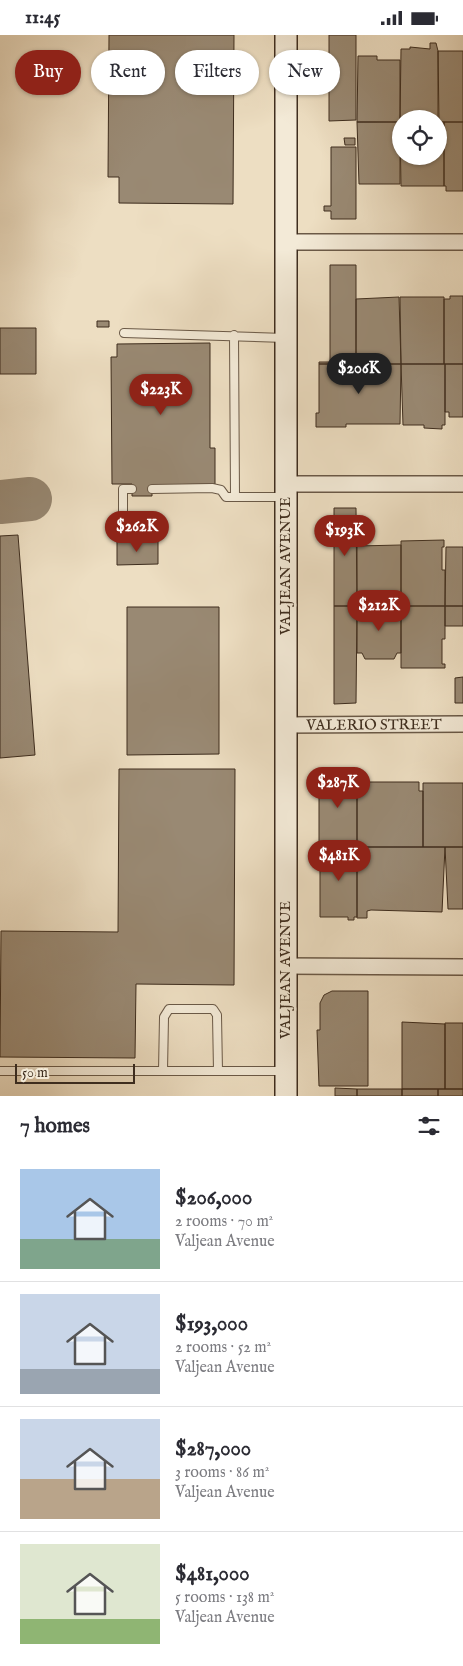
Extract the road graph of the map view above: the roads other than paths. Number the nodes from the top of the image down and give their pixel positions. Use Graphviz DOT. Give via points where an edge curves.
graph roads {
  1 [pos="286,35"];
  2 [pos="463,241"];
  3 [pos="285,242"];
  4 [pos="124,333"];
  5 [pos="234,335"];
  6 [pos="285,338"];
  7 [pos="463,484"];
  8 [pos="132,489"];
  9 [pos="152,489"];
  10 [pos="285,491"];
  11 [pos="234,497"];
  12 [pos="123,522"];
  13 [pos="463,724"];
  14 [pos="285,725"];
  15 [pos="286,966"];
  16 [pos="463,967"];
  17 [pos="1,1071"];
  18 [pos="163,1071"];
  19 [pos="218,1071"];
  20 [pos="286,1071"];
  21 [pos="286,1096"];
  1 -- 3 [label="main road, VALJEAN AVENUE"];
  2 -- 3 [label="street"];
  3 -- 6 [label="main road, VALJEAN AVENUE"];
  4 -- 5 [label="lane"];
  5 -- 6 [label="lane"];
  5 -- 11 [label="lane"];
  6 -- 10 [label="main road, VALJEAN AVENUE"];
  7 -- 10 [label="street"];
  8 -- 12 [label="lane" via="123,489"];
  9 -- 11 [label="lane" via="212,488 221,490 226,497"];
  10 -- 11 [label="lane"];
  10 -- 14 [label="main road, VALJEAN AVENUE"];
  13 -- 14 [label="street, VALERIO STREET"];
  14 -- 15 [label="main road, VALJEAN AVENUE"];
  15 -- 16 [label="street"];
  15 -- 20 [label="main road, VALJEAN AVENUE"];
  17 -- 18 [label="lane"];
  18 -- 19 [label="lane"];
  18 -- 19 [label="lane" via="164,1017 169,1009 213,1009 218,1015"];
  19 -- 20 [label="lane"];
  20 -- 21 [label="main road, VALJEAN AVENUE"];
}
